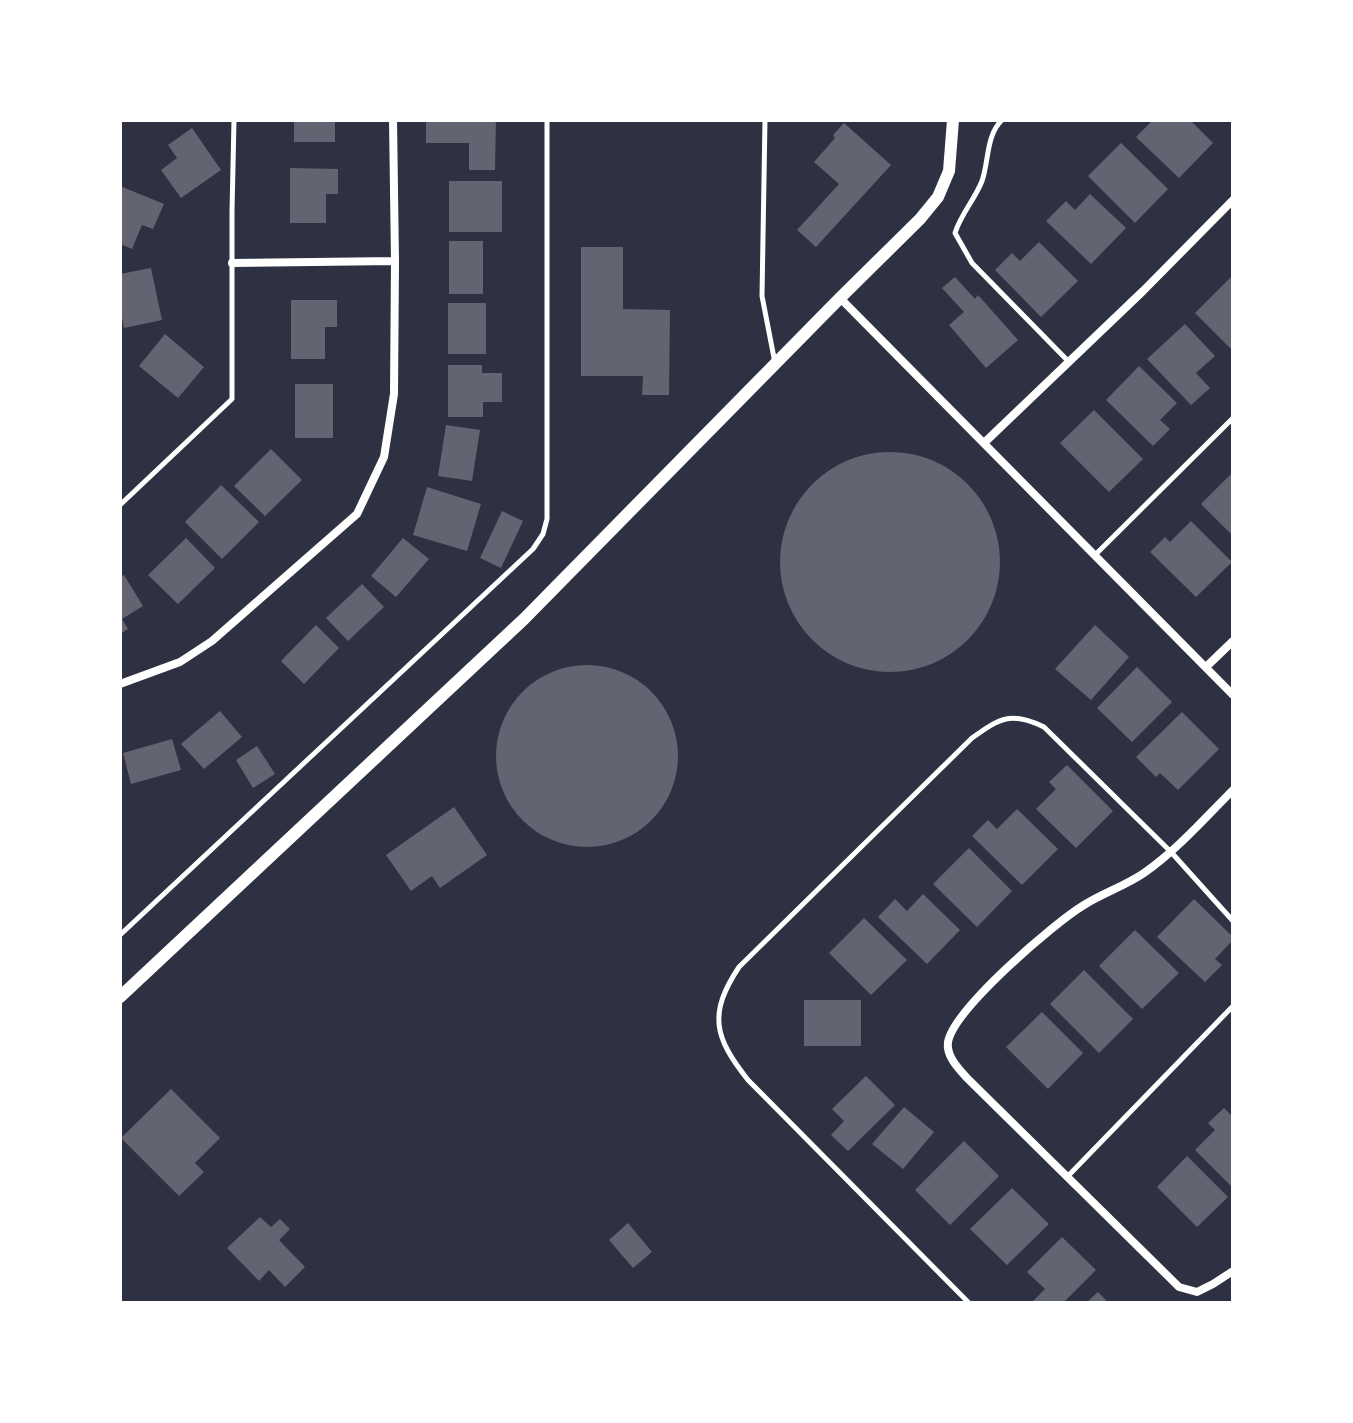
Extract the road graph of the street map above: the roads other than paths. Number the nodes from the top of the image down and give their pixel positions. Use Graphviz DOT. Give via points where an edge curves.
graph roads {
  1 [pos="234,120"];
  2 [pos="393,120"];
  3 [pos="547,120"];
  4 [pos="765,120"];
  5 [pos="953,120"];
  6 [pos="1002,120"];
  7 [pos="1233,200"];
  8 [pos="395,261"];
  9 [pos="232,263"];
  10 [pos="840,298"];
  11 [pos="1069,362"];
  12 [pos="775,364"];
  13 [pos="1233,418"];
  14 [pos="984,443"];
  15 [pos="120,505"];
  16 [pos="1094,556"];
  17 [pos="1233,641"];
  18 [pos="1206,667"];
  19 [pos="120,684"];
  20 [pos="1233,695"];
  21 [pos="1233,790"];
  22 [pos="1171,852"];
  23 [pos="1233,921"];
  24 [pos="120,935"];
  25 [pos="120,997"];
  26 [pos="1233,1006"];
  27 [pos="1067,1176"];
  28 [pos="1233,1271"];
  29 [pos="969,1303"];
  1 -- 9 [label="lane"];
  2 -- 8 [label="street"];
  3 -- 24 [label="lane" via="543,534 533,549"];
  4 -- 12 [label="lane" via="762,296"];
  5 -- 10 [label="street" via="949,171 938,197"];
  6 -- 11 [label="lane" via="994,128 982,180 955,233 972,263"];
  7 -- 11 [label="street"];
  8 -- 9 [label="street"];
  8 -- 19 [label="street" via="394,394 384,457 357,514 212,641 180,662"];
  9 -- 15 [label="lane" via="232,399"];
  10 -- 12 [label="street"];
  10 -- 14 [label="street"];
  11 -- 14 [label="street"];
  12 -- 25 [label="street" via="524,619"];
  13 -- 16 [label="lane"];
  14 -- 16 [label="street"];
  16 -- 18 [label="street"];
  17 -- 18 [label="street"];
  18 -- 20 [label="street"];
  21 -- 22 [label="street"];
  22 -- 23 [label="lane"];
  22 -- 27 [label="street" via="1053,928 979,995 948,1040 948,1052 967,1078"];
  22 -- 29 [label="lane" via="1044,727 1010,716 972,738 739,967 727,985 720,1018 721,1040 730,1058"];
  26 -- 27 [label="lane"];
  27 -- 28 [label="street" via="1179,1287 1197,1292"];
}
